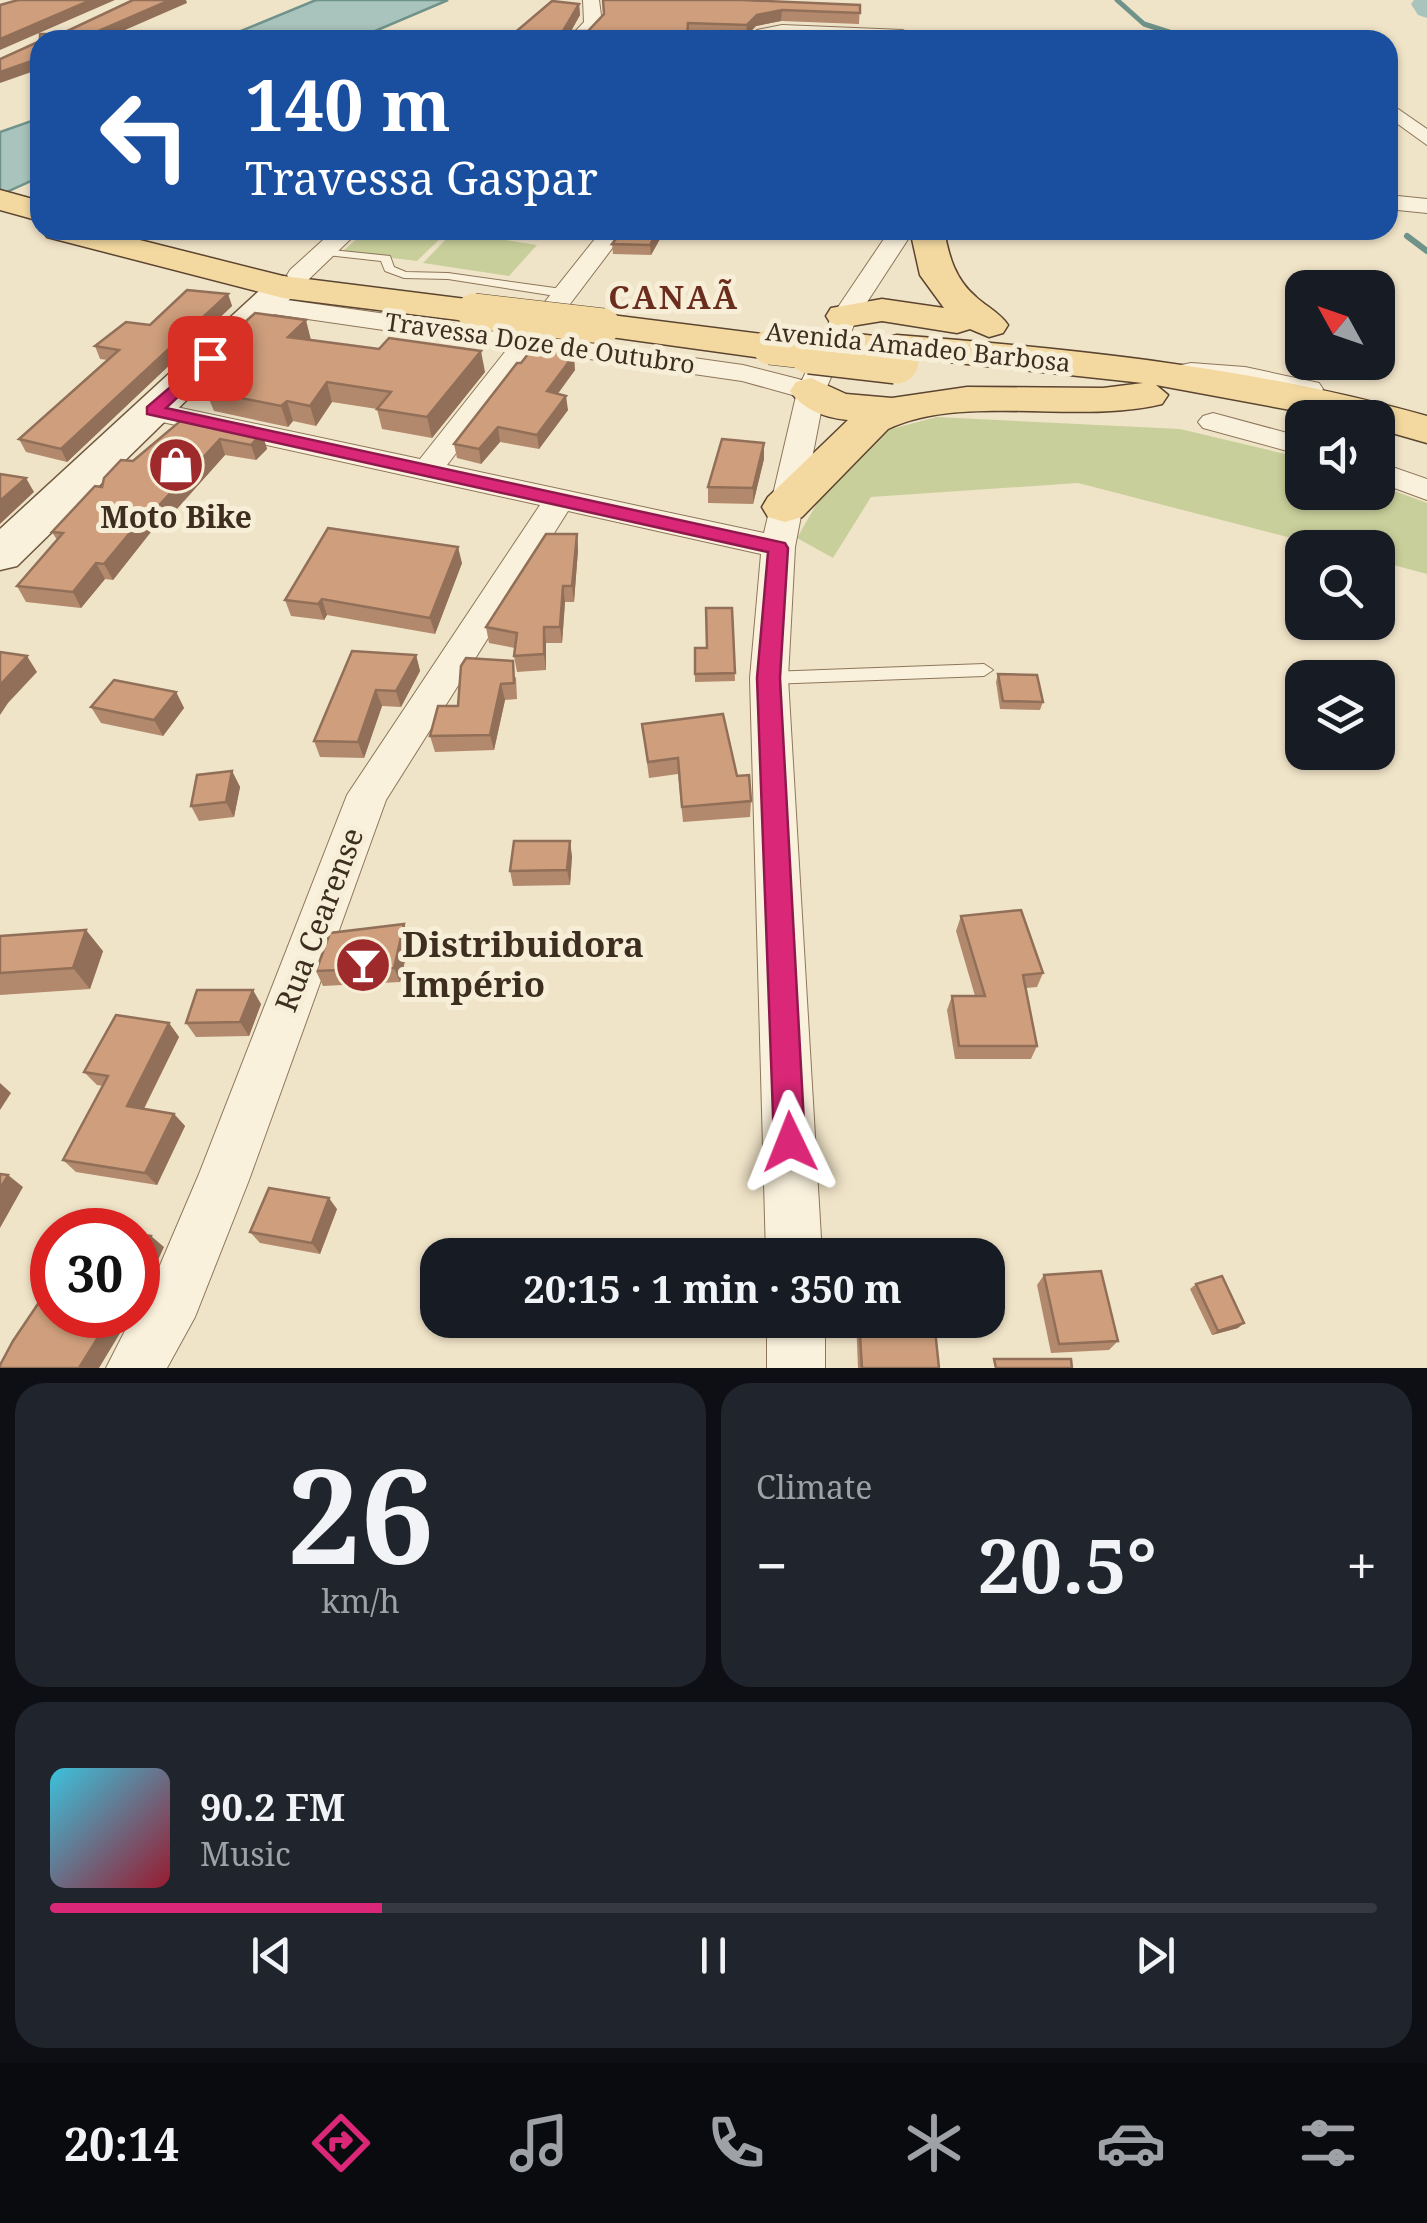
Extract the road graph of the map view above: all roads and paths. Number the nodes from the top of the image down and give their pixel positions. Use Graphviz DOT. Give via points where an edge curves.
graph roads {
  1 [pos="590,0"];
  2 [pos="585,30"];
  3 [pos="1398,116"];
  4 [pos="1427,139"];
  5 [pos="0,200"];
  6 [pos="1398,203"];
  7 [pos="1427,206"];
  8 [pos="30,208"];
  9 [pos="0,214"];
  10 [pos="30,222"];
  11 [pos="105,240"];
  12 [pos="149,240"];
  13 [pos="337,240"];
  14 [pos="606,240"];
  15 [pos="895,240"];
  16 [pos="930,240"];
  17 [pos="293,280"];
  18 [pos="562,292"];
  19 [pos="845,316"];
  20 [pos="989,325"];
  21 [pos="525,340"];
  22 [pos="1176,379"];
  23 [pos="812,391"];
  24 [pos="154,411"];
  25 [pos="1285,411"];
  26 [pos="892,412"];
  27 [pos="1427,421"];
  28 [pos="1213,422"];
  29 [pos="1427,430"];
  30 [pos="1285,441"];
  31 [pos="1395,443"];
  32 [pos="1427,453"];
  33 [pos="425,473"];
  34 [pos="1395,478"];
  35 [pos="1427,490"];
  36 [pos="560,499"];
  37 [pos="781,528"];
  38 [pos="0,555"];
  39 [pos="984,670"];
  40 [pos="768,678"];
  41 [pos="793,1238"];
  42 [pos="796,1338"];
  43 [pos="135,1368"];
  44 [pos="796,1368"];
  1 -- 2 [label="street" via="593,22"];
  3 -- 4 [label="street"];
  5 -- 8 [label="main road"];
  6 -- 7 [label="street"];
  9 -- 10 [label="main road"];
  11 -- 17 [label="main road, Avenida Amadeo Barbosa"];
  12 -- 17 [label="main road, Avenida Amadeo Barbosa"];
  13 -- 17 [label="street"];
  14 -- 18 [label="street"];
  15 -- 19 [label="street"];
  16 -- 20 [label="main road" via="945,290"];
  17 -- 18 [label="lane" via="386,258 389,269 404,275"];
  17 -- 21 [label="street, Travessa Doze de Outubro"];
  17 -- 22 [label="main road, Avenida Amadeo Barbosa, bridge" via="896,354"];
  17 -- 24 [label="street"];
  18 -- 21 [label="street"];
  19 -- 20 [label="main road" via="882,310"];
  19 -- 23 [label="street"];
  20 -- 22 [label="main road"];
  21 -- 23 [label="street, Travessa Doze de Outubro" via="744,373"];
  21 -- 33 [label="street"];
  22 -- 25 [label="main road, Avenida Amadeo Barbosa"];
  22 -- 26 [label="main road" via="1103,401 967,400"];
  22 -- 27 [label="street" via="1245,375"];
  22 -- 29 [label="main road, Avenida Amadeo Barbosa" via="1275,391"];
  23 -- 26 [label="main road" via="836,406"];
  23 -- 37 [label="street"];
  24 -- 33 [label="street"];
  24 -- 38 [label="street"];
  26 -- 37 [label="main road" via="873,420"];
  28 -- 30 [label="street"];
  31 -- 32 [label="main road"];
  33 -- 36 [label="street"];
  34 -- 35 [label="street"];
  36 -- 37 [label="street"];
  36 -- 43 [label="street, Rua Cearense" via="367,794 209,1213 175,1297"];
  37 -- 40 [label="street"];
  39 -- 40 [label="lane"];
  40 -- 41 [label="street"];
  42 -- 44 [label="street"];
}
